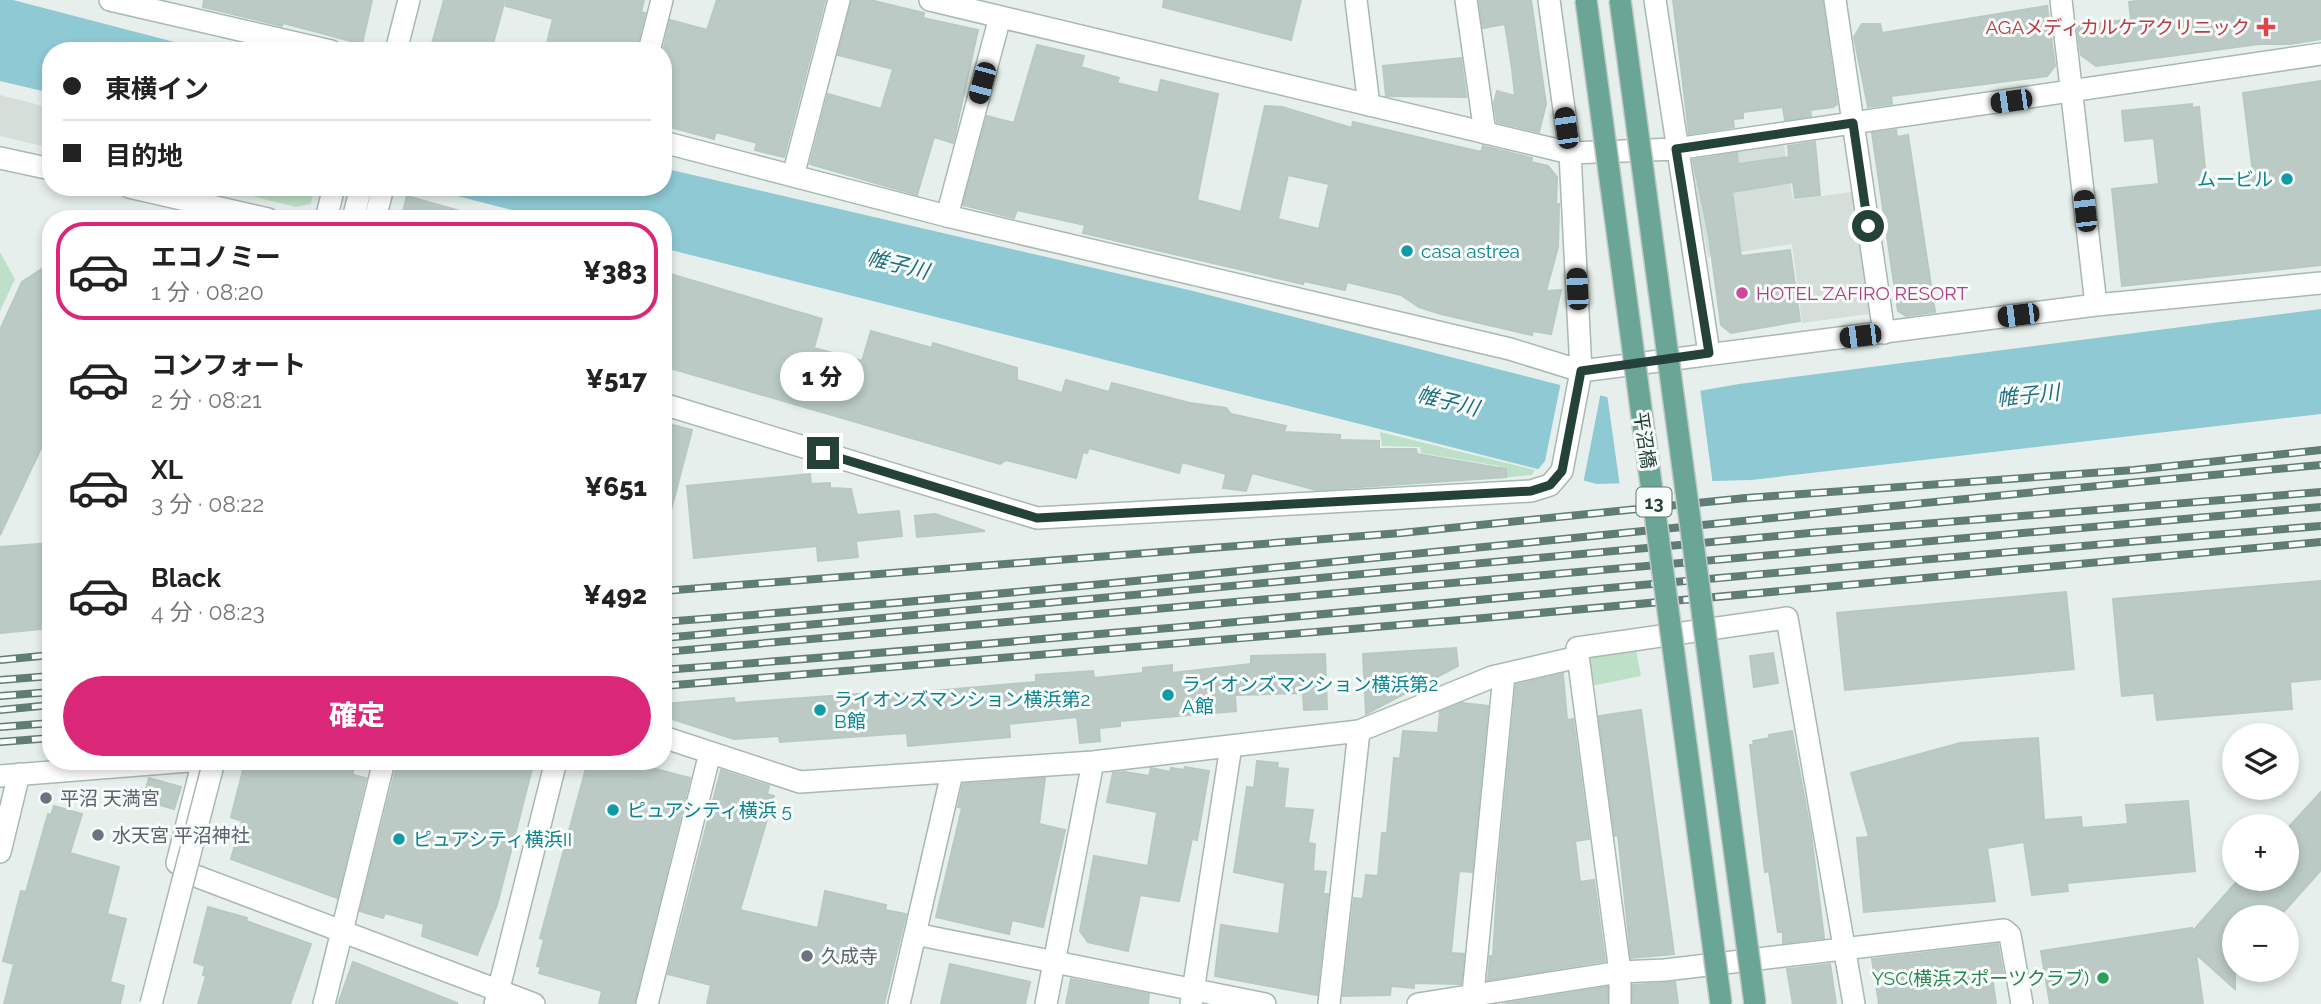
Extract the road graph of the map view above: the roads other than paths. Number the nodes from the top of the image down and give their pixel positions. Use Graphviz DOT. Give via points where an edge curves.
graph roads {
  1 [pos="110,0"];
  2 [pos="409,0"];
  3 [pos="662,0"];
  4 [pos="839,0"];
  5 [pos="1356,0"];
  6 [pos="1466,0"];
  7 [pos="1549,0"];
  8 [pos="1586,0"];
  9 [pos="1620,0"];
  10 [pos="1654,0"];
  11 [pos="1835,0"];
  12 [pos="2061,0"];
  13 [pos="943,2"];
  14 [pos="1000,17"];
  15 [pos="292,42"];
  16 [pos="398,42"];
  17 [pos="651,42"];
  18 [pos="2321,54"];
  19 [pos="2071,92"];
  20 [pos="1369,105"];
  21 [pos="1853,123"];
  22 [pos="1485,133"];
  23 [pos="672,144"];
  24 [pos="1676,149"];
  25 [pos="1570,153"];
  26 [pos="0,158"];
  27 [pos="42,167"];
  28 [pos="793,176"];
  29 [pos="169,196"];
  30 [pos="229,210"];
  31 [pos="947,216"];
  32 [pos="2321,283"];
  33 [pos="2096,305"];
  34 [pos="1884,333"];
  35 [pos="1709,353"];
  36 [pos="1581,371"];
  37 [pos="672,407"];
  38 [pos="1578,657"];
  39 [pos="1504,675"];
  40 [pos="1359,731"];
  41 [pos="672,740"];
  42 [pos="1231,746"];
  43 [pos="710,753"];
  44 [pos="1093,762"];
  45 [pos="74,770"];
  46 [pos="202,770"];
  47 [pos="212,770"];
  48 [pos="220,770"];
  49 [pos="382,770"];
  50 [pos="554,770"];
  51 [pos="952,773"];
  52 [pos="10,775"];
  53 [pos="0,852"];
  54 [pos="185,869"];
  55 [pos="342,933"];
  56 [pos="915,934"];
  57 [pos="1844,947"];
  58 [pos="1054,962"];
  59 [pos="1620,972"];
  60 [pos="1192,996"];
  61 [pos="497,997"];
  62 [pos="1472,1000"];
  63 [pos="141,1004"];
  64 [pos="151,1004"];
  65 [pos="160,1004"];
  66 [pos="324,1004"];
  67 [pos="534,1004"];
  68 [pos="647,1004"];
  69 [pos="899,1004"];
  70 [pos="1046,1004"];
  71 [pos="1265,1004"];
  72 [pos="1329,1004"];
  73 [pos="1418,1004"];
  74 [pos="1620,1004"];
  75 [pos="1721,1004"];
  76 [pos="1755,1004"];
  77 [pos="1854,1004"];
  78 [pos="2022,1004"];
  1 -- 15 [label="street"];
  2 -- 16 [label="street"];
  3 -- 17 [label="street"];
  4 -- 28 [label="street"];
  5 -- 20 [label="street"];
  6 -- 22 [label="street"];
  7 -- 25 [label="street"];
  8 -- 75 [label="main road, 平沼橋 / 13, bridge"];
  9 -- 76 [label="main road, 平沼橋 / 13, bridge"];
  10 -- 24 [label="street"];
  11 -- 21 [label="street"];
  12 -- 19 [label="street"];
  13 -- 14 [label="street"];
  14 -- 20 [label="street"];
  14 -- 31 [label="street"];
  18 -- 19 [label="street"];
  19 -- 21 [label="street"];
  19 -- 33 [label="street"];
  20 -- 22 [label="street"];
  21 -- 24 [label="street"];
  21 -- 34 [label="street"];
  22 -- 25 [label="street"];
  23 -- 28 [label="street"];
  24 -- 25 [label="street"];
  24 -- 35 [label="street"];
  25 -- 36 [label="street"];
  26 -- 27 [label="street"];
  28 -- 31 [label="street"];
  29 -- 30 [label="street"];
  31 -- 36 [label="street" via="1510,349"];
  32 -- 33 [label="street"];
  33 -- 34 [label="street"];
  34 -- 35 [label="street"];
  35 -- 36 [label="street"];
  36 -- 37 [label="street" via="1562,471 1550,485 1531,491 1037,518"];
  38 -- 39 [label="street"];
  38 -- 57 [label="street" via="1577,648 1587,646 1787,618"];
  38 -- 59 [label="street"];
  39 -- 40 [label="street"];
  39 -- 62 [label="street"];
  40 -- 42 [label="street"];
  40 -- 72 [label="street"];
  41 -- 43 [label="street"];
  42 -- 44 [label="street"];
  42 -- 60 [label="street"];
  43 -- 51 [label="street" via="800,782"];
  43 -- 68 [label="street"];
  44 -- 51 [label="street"];
  44 -- 58 [label="street"];
  45 -- 52 [label="street"];
  46 -- 54 [label="street"];
  47 -- 64 [label="street, bridge"];
  48 -- 54 [label="street"];
  49 -- 55 [label="street"];
  50 -- 61 [label="street"];
  51 -- 56 [label="street"];
  52 -- 53 [label="street"];
  54 -- 55 [label="street"];
  54 -- 63 [label="street"];
  54 -- 65 [label="street"];
  55 -- 61 [label="street"];
  55 -- 66 [label="street"];
  56 -- 58 [label="street"];
  56 -- 69 [label="street"];
  57 -- 59 [label="street"];
  57 -- 77 [label="street"];
  57 -- 78 [label="street" via="2004,930 2010,935"];
  58 -- 60 [label="street"];
  58 -- 70 [label="street"];
  59 -- 62 [label="street"];
  59 -- 74 [label="street"];
  60 -- 71 [label="street"];
  61 -- 67 [label="street"];
  62 -- 73 [label="street"];
}
